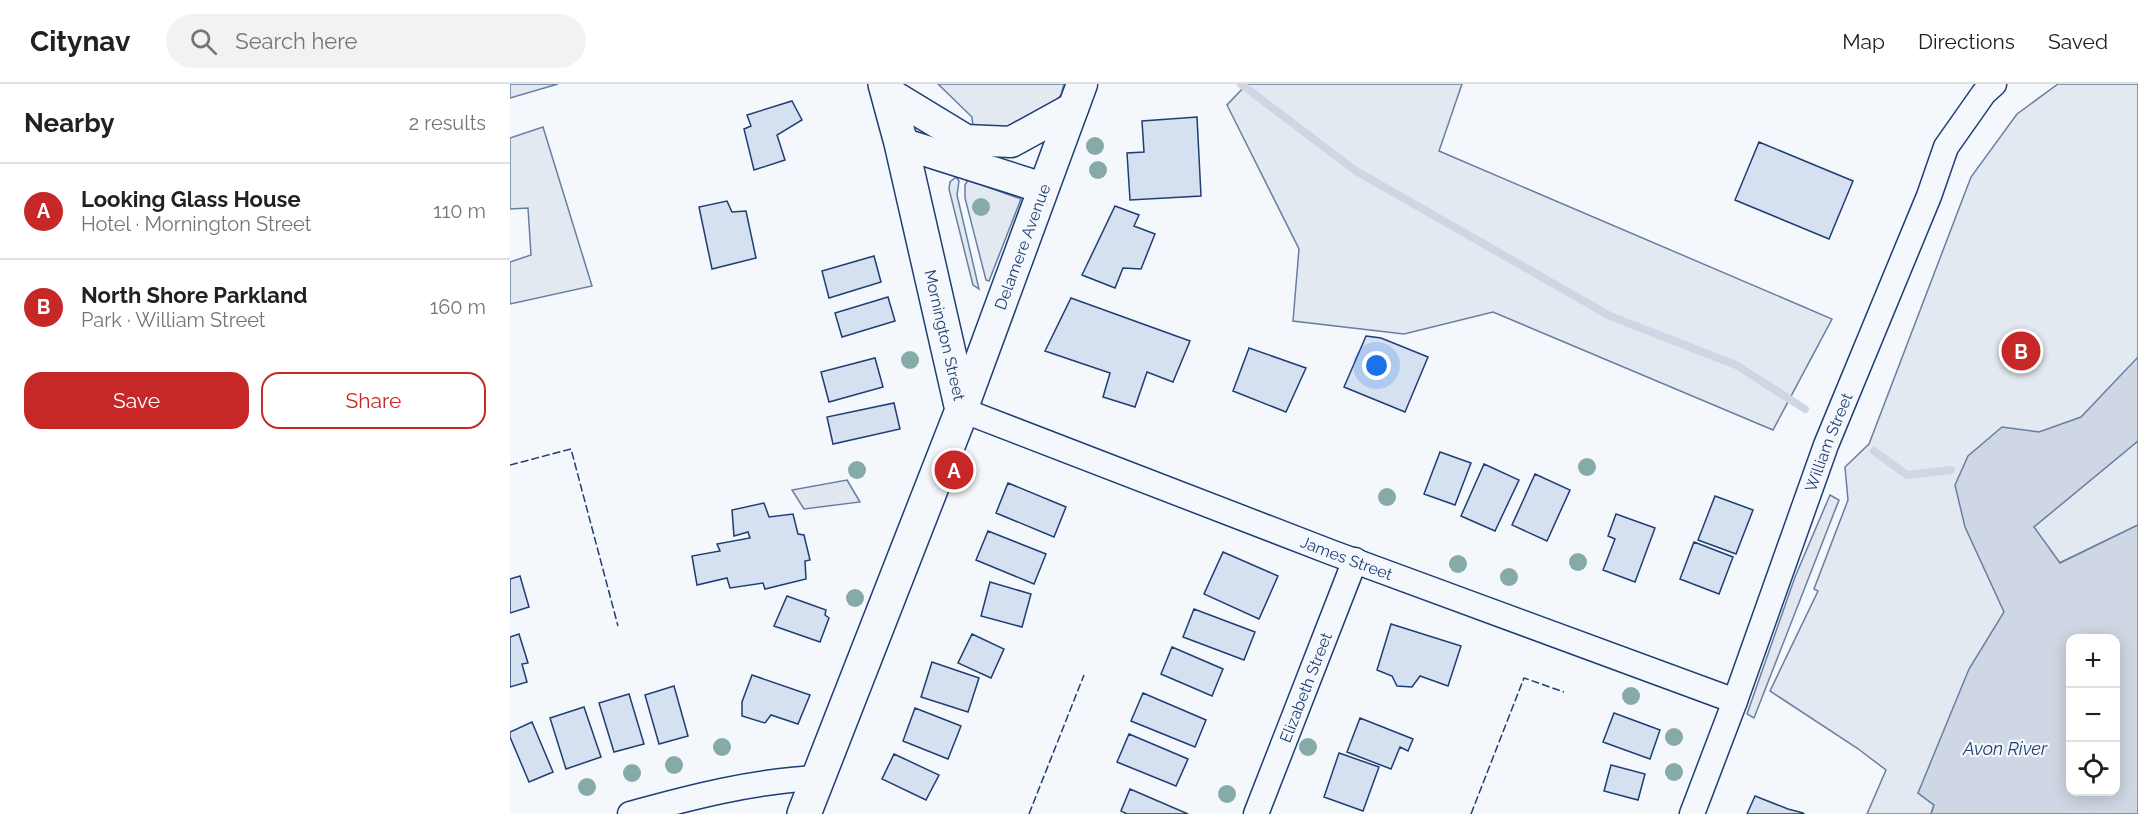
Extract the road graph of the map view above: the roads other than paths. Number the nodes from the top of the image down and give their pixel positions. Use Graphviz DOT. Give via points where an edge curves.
graph roads {
  1 [pos="1994,84"];
  2 [pos="886,88"];
  3 [pos="1077,96"];
  4 [pos="901,143"];
  5 [pos="1043,188"];
  6 [pos="962,410"];
  7 [pos="1355,560"];
  8 [pos="1735,701"];
  9 [pos="818,778"];
  10 [pos="630,814"];
  11 [pos="804,814"];
  12 [pos="1256,814"];
  13 [pos="1692,814"];
  1 -- 8 [label="street, William Street" via="1946,147 1826,446"];
  2 -- 3 [label="street" via="966,140 1011,142"];
  2 -- 4 [label="main road, Mornington Street"];
  3 -- 5 [label="street, Delamere Avenue"];
  4 -- 5 [label="street"];
  4 -- 6 [label="main road, Mornington Street"];
  5 -- 6 [label="street, Delamere Avenue"];
  6 -- 7 [label="street, James Street"];
  6 -- 9 [label="main road, Mornington Street"];
  7 -- 8 [label="street, James Street"];
  7 -- 12 [label="street, Elizabeth Street"];
  8 -- 13 [label="street, William Street"];
  9 -- 10 [label="street" via="717,790"];
  9 -- 11 [label="main road, Mornington Street"];
}
